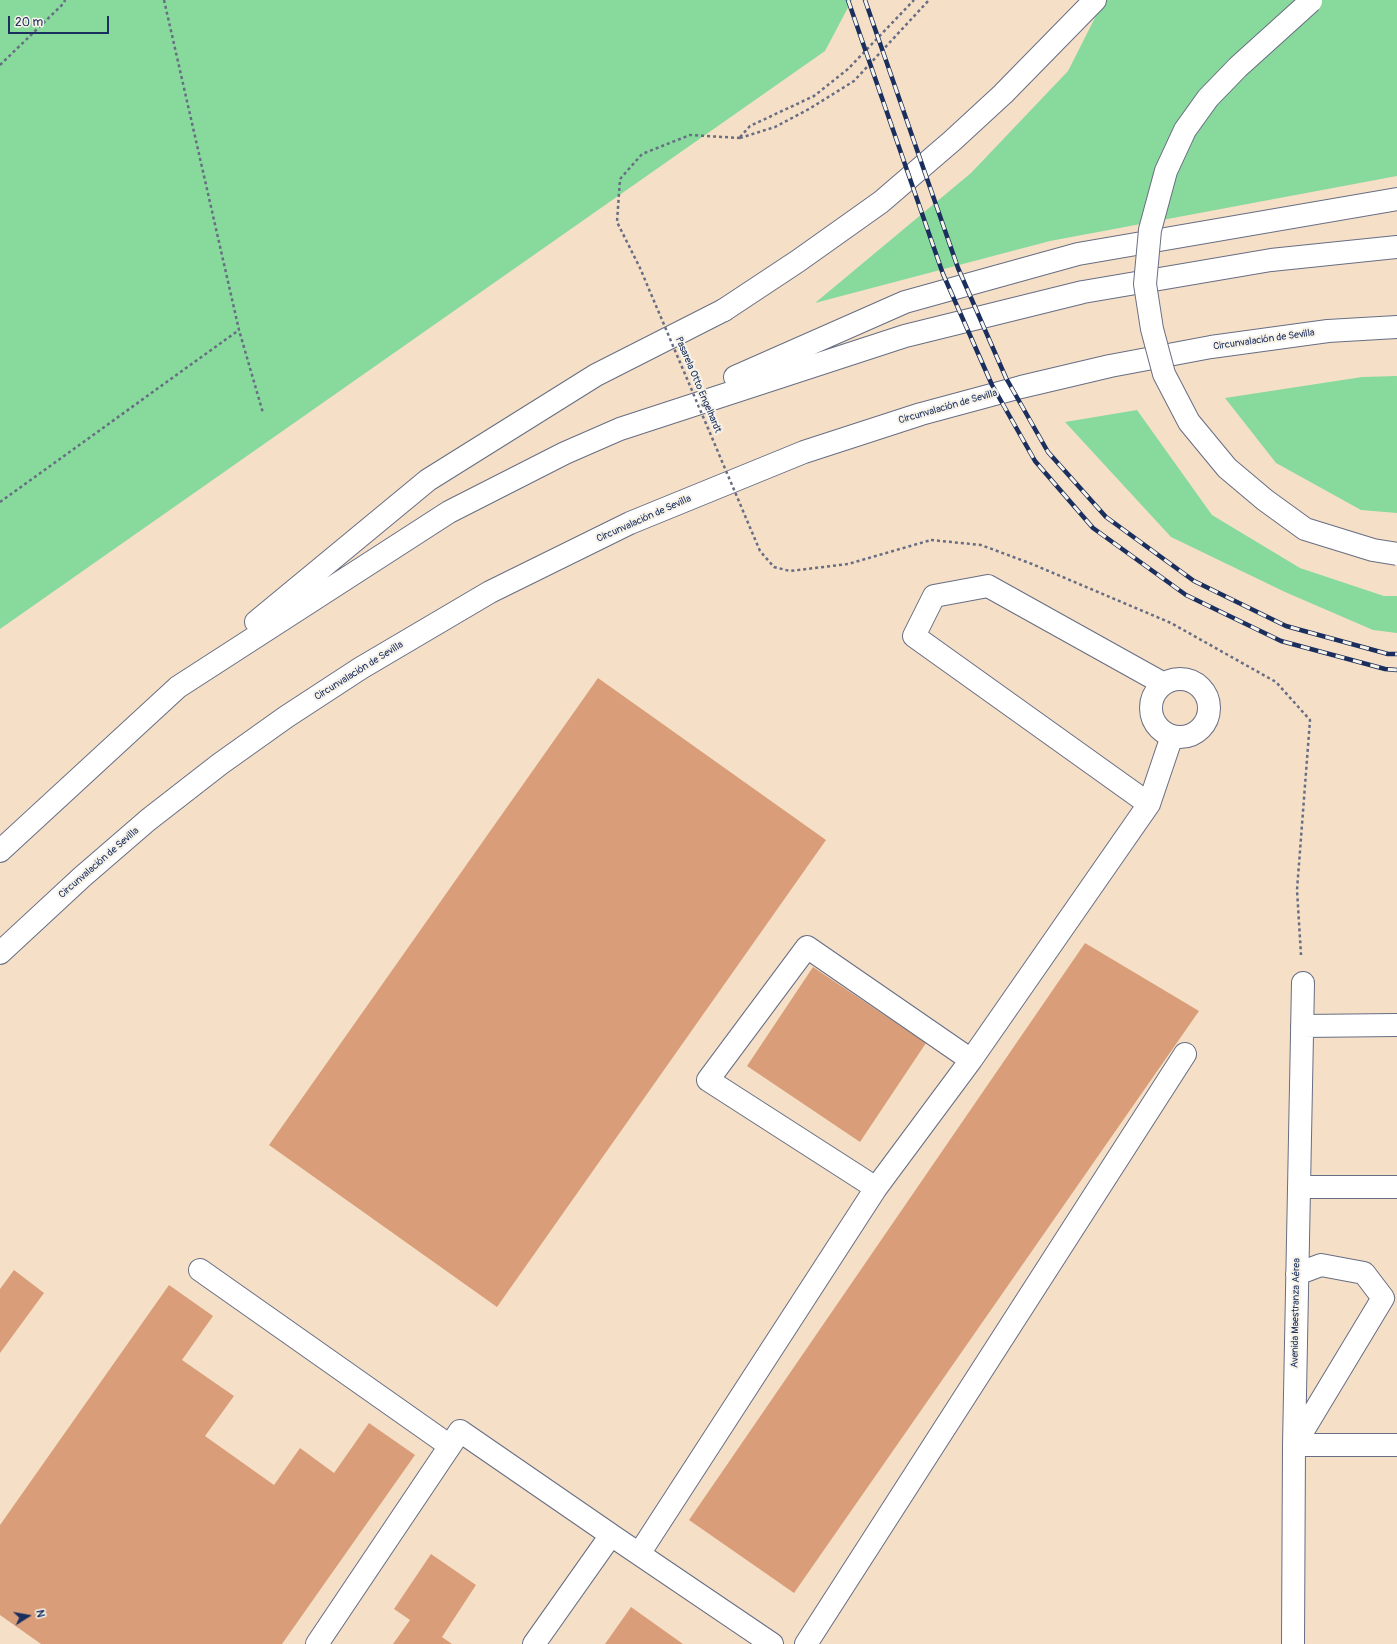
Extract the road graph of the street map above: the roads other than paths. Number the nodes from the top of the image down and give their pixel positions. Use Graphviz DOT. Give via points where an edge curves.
graph roads {
  1 [pos="1095,0"];
  2 [pos="1312,0"];
  3 [pos="1397,199"];
  4 [pos="1397,247"];
  5 [pos="1397,327"];
  6 [pos="620,429"];
  7 [pos="1397,554"];
  8 [pos="1164,684"];
  9 [pos="178,687"];
  10 [pos="1172,736"];
  11 [pos="1149,804"];
  12 [pos="0,851"];
  13 [pos="0,953"];
  14 [pos="1303,983"];
  15 [pos="1302,1026"];
  16 [pos="1397,1026"];
  17 [pos="1185,1054"];
  18 [pos="971,1060"];
  19 [pos="1299,1187"];
  20 [pos="1397,1187"];
  21 [pos="876,1188"];
  22 [pos="200,1270"];
  23 [pos="1297,1274"];
  24 [pos="1390,1298"];
  25 [pos="1294,1445"];
  26 [pos="1397,1445"];
  27 [pos="450,1446"];
  28 [pos="611,1535"];
  29 [pos="639,1554"];
  30 [pos="317,1644"];
  31 [pos="534,1644"];
  32 [pos="772,1644"];
  33 [pos="806,1644"];
  34 [pos="1293,1644"];
  1 -- 9 [label="main road" via="1003,94 881,202 724,310 596,375 428,480"];
  2 -- 7 [label="main road, bridge" via="1238,67 1208,98 1185,130 1166,171 1150,230 1145,284 1152,329 1164,374 1189,422 1227,468 1305,529 1373,550"];
  3 -- 6 [label="main road" via="1078,254 905,302"];
  4 -- 6 [label="main road" via="1271,260 1083,292 905,336"];
  5 -- 13 [label="main road, Circunvalación de Sevilla" via="1328,331 1211,347 1110,366 1021,387 921,414 804,452 630,523 490,592 361,668 286,717 148,820"];
  6 -- 9 [label="main road" via="565,453 449,512"];
  8 -- 10 [label="main road" via="1156,690 1151,708 1157,726"];
  8 -- 10 [label="main road" via="1172,680 1191,681 1199,686 1208,703 1208,713 1200,729 1182,737"];
  8 -- 11 [label="main road" via="988,586 934,596 914,636"];
  9 -- 12 [label="main road"];
  10 -- 11 [label="main road"];
  11 -- 18 [label="main road"];
  14 -- 15 [label="main road, Avenida Maestranza Aérea"];
  15 -- 16 [label="main road"];
  15 -- 19 [label="main road, Avenida Maestranza Aérea"];
  17 -- 33 [label="main road"];
  18 -- 21 [label="main road"];
  18 -- 21 [label="main road" via="807,947 708,1080"];
  19 -- 20 [label="main road"];
  19 -- 23 [label="main road, Avenida Maestranza Aérea"];
  21 -- 29 [label="main road"];
  22 -- 27 [label="main road"];
  23 -- 24 [label="main road" via="1321,1266 1364,1273"];
  23 -- 25 [label="main road, Avenida Maestranza Aérea"];
  24 -- 25 [label="main road"];
  25 -- 26 [label="main road"];
  25 -- 34 [label="main road, Avenida Maestranza Aérea"];
  27 -- 28 [label="main road" via="460,1431"];
  27 -- 30 [label="main road"];
  28 -- 29 [label="main road"];
  28 -- 31 [label="main road"];
  29 -- 32 [label="main road"];
}
